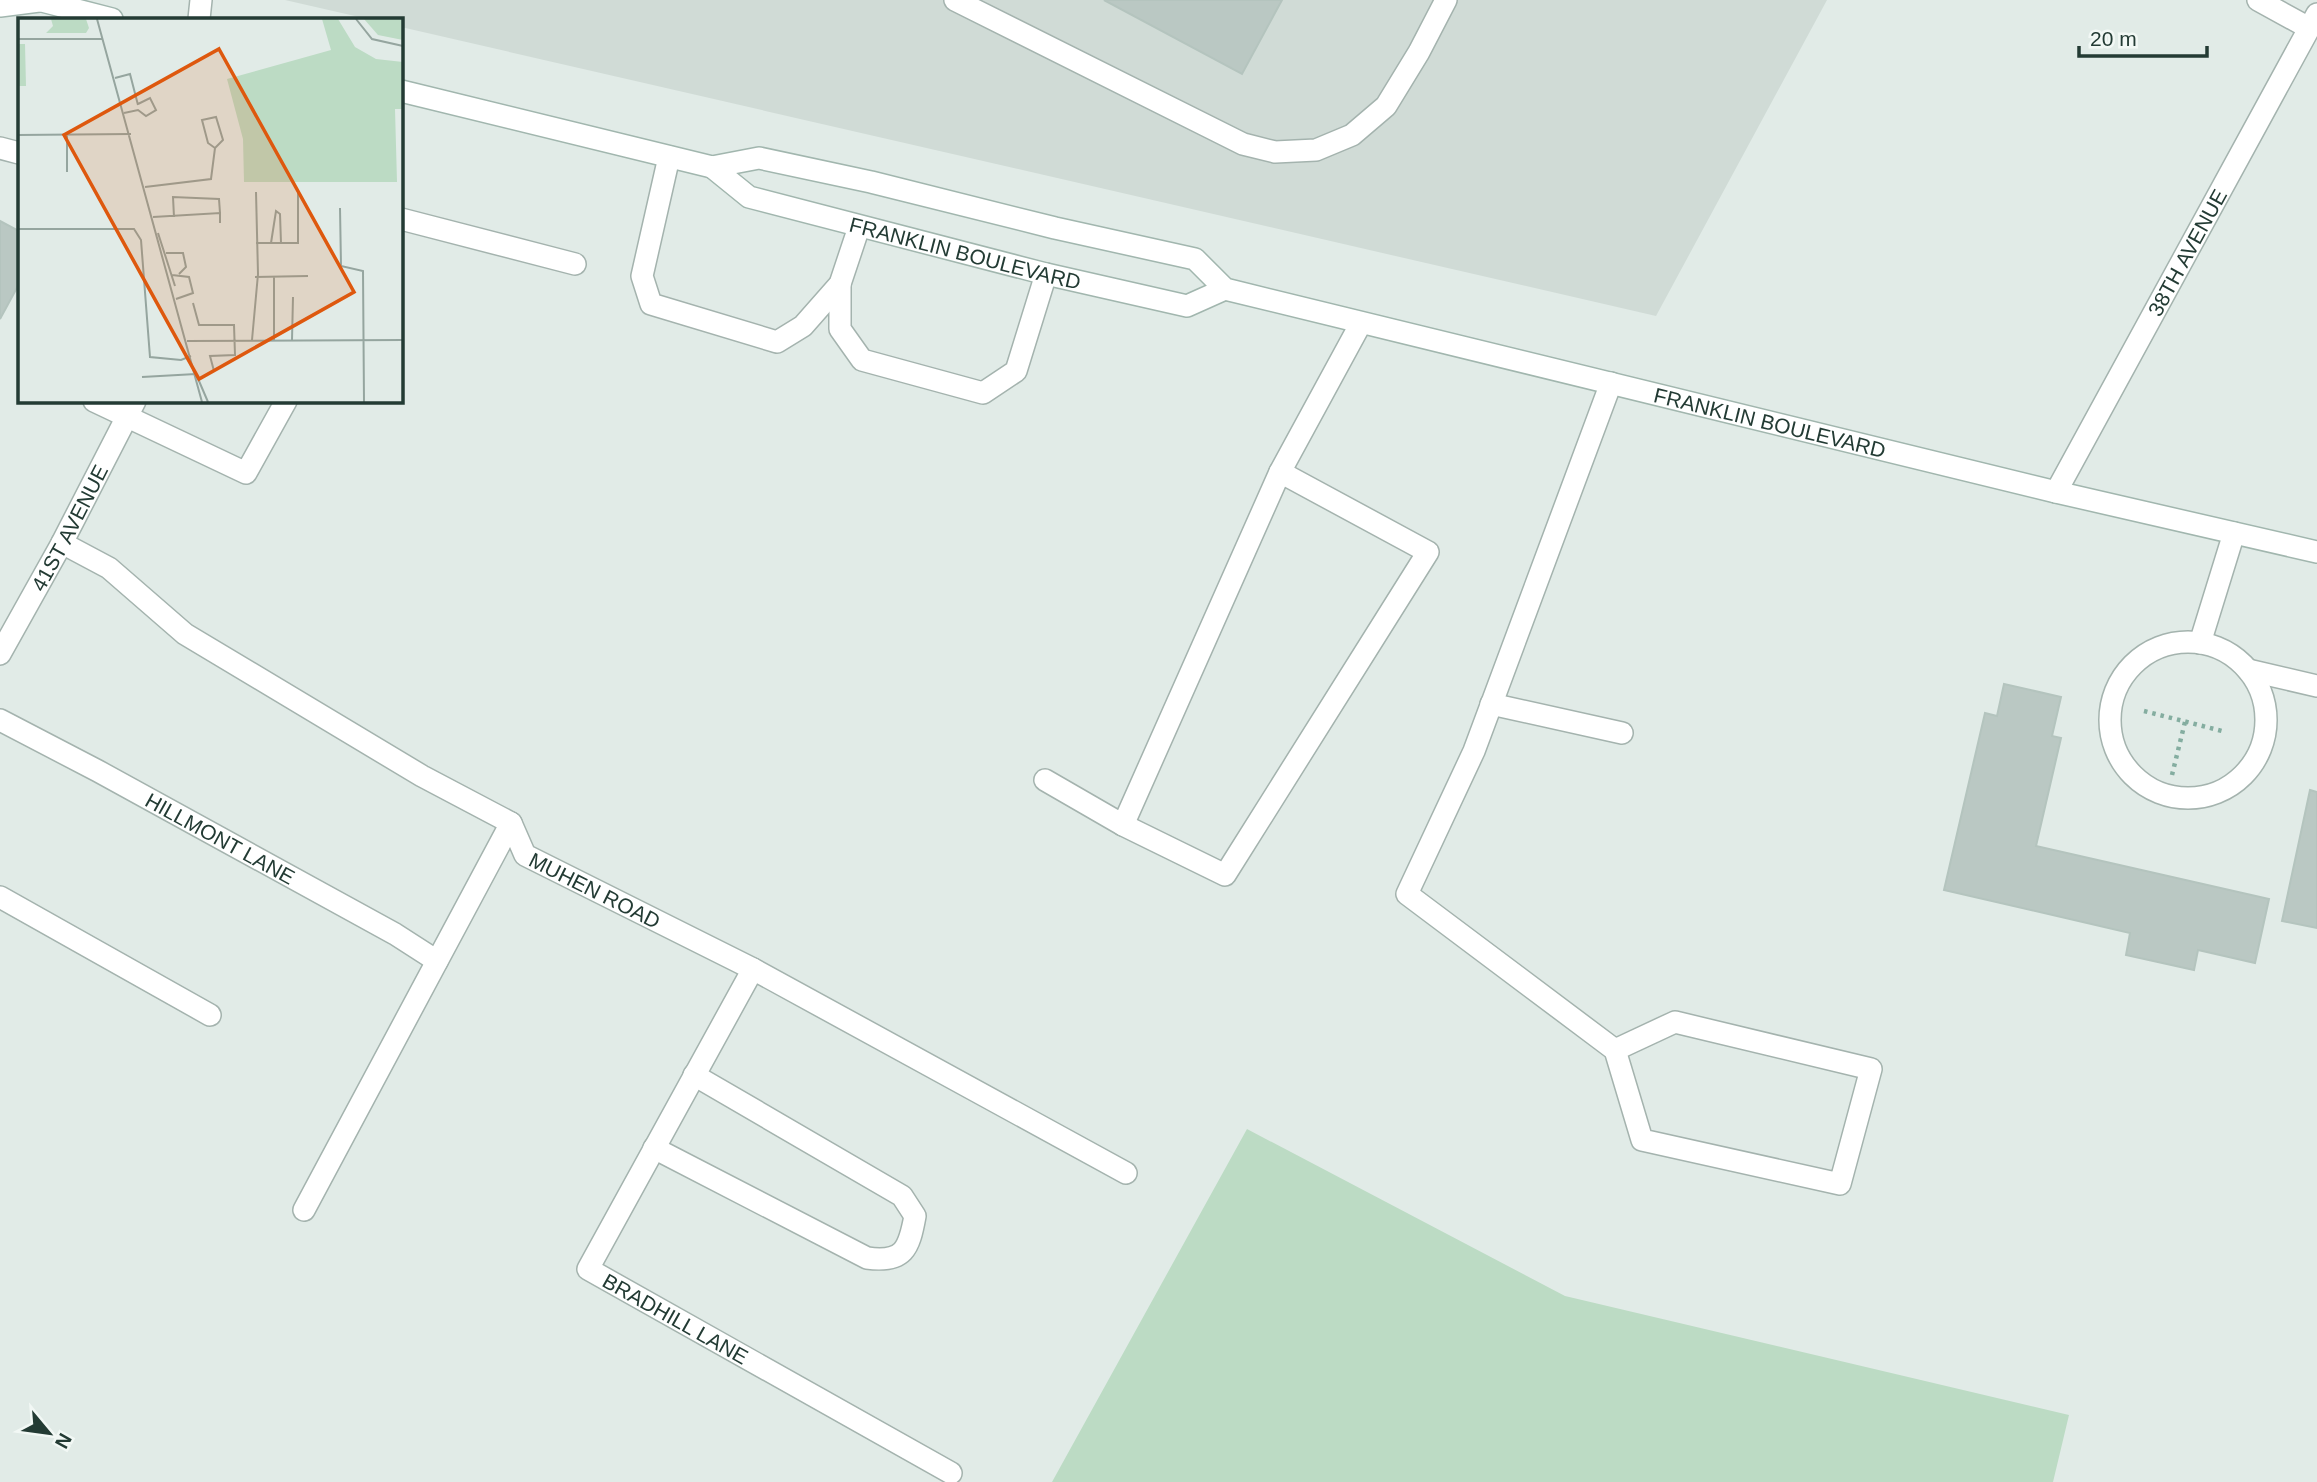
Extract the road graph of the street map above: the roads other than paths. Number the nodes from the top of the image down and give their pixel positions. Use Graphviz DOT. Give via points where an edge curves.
graph roads {
  1 [pos="39,0"];
  2 [pos="201,0"];
  3 [pos="955,0"];
  4 [pos="1446,0"];
  5 [pos="2258,0"];
  6 [pos="0,6"];
  7 [pos="108,18"];
  8 [pos="199,18"];
  9 [pos="2313,21"];
  10 [pos="402,91"];
  11 [pos="0,148"];
  12 [pos="18,153"];
  13 [pos="669,157"];
  14 [pos="712,167"];
  15 [pos="402,219"];
  16 [pos="859,228"];
  17 [pos="575,264"];
  18 [pos="1046,274"];
  19 [pos="840,284"];
  20 [pos="1225,289"];
  21 [pos="1361,323"];
  22 [pos="1611,383"];
  23 [pos="98,402"];
  24 [pos="285,402"];
  25 [pos="130,409"];
  26 [pos="1280,472"];
  27 [pos="2056,492"];
  28 [pos="2234,533"];
  29 [pos="62,543"];
  30 [pos="2317,552"];
  31 [pos="2200,643"];
  32 [pos="0,654"];
  33 [pos="2248,670"];
  34 [pos="2317,687"];
  35 [pos="1491,704"];
  36 [pos="0,720"];
  37 [pos="1622,733"];
  38 [pos="1045,780"];
  39 [pos="512,823"];
  40 [pos="1123,825"];
  41 [pos="0,897"];
  42 [pos="437,961"];
  43 [pos="753,969"];
  44 [pos="210,1015"];
  45 [pos="1615,1050"];
  46 [pos="694,1075"];
  47 [pos="654,1147"];
  48 [pos="1126,1173"];
  49 [pos="304,1210"];
  50 [pos="951,1473"];
  1 -- 6 [label="street"];
  1 -- 7 [label="street"];
  2 -- 8 [label="street"];
  3 -- 4 [label="street" via="1243,144 1275,152 1315,150 1353,135 1386,106"];
  5 -- 9 [label="street"];
  9 -- 27 [label="street, 38TH AVENUE"];
  10 -- 13 [label="street, FRANKLIN BOULEVARD"];
  11 -- 12 [label="street"];
  13 -- 14 [label="street, FRANKLIN BOULEVARD"];
  13 -- 19 [label="street" via="642,276 652,304 776,342 803,326"];
  14 -- 16 [label="street, FRANKLIN BOULEVARD" via="749,197"];
  14 -- 20 [label="street, FRANKLIN BOULEVARD" via="759,158 1195,259"];
  15 -- 17 [label="street"];
  16 -- 18 [label="street, FRANKLIN BOULEVARD"];
  16 -- 19 [label="street"];
  18 -- 19 [label="street" via="1016,371 983,393 862,360 840,329"];
  18 -- 20 [label="street, FRANKLIN BOULEVARD" via="1186,306"];
  20 -- 21 [label="street, FRANKLIN BOULEVARD"];
  21 -- 22 [label="street, FRANKLIN BOULEVARD"];
  21 -- 26 [label="street"];
  22 -- 27 [label="street, FRANKLIN BOULEVARD"];
  22 -- 35 [label="street"];
  23 -- 25 [label="street"];
  24 -- 25 [label="street" via="246,473"];
  25 -- 29 [label="street, 41ST AVENUE"];
  26 -- 40 [label="street"];
  26 -- 40 [label="street" via="1428,552 1225,875"];
  27 -- 28 [label="street, FRANKLIN BOULEVARD"];
  28 -- 30 [label="street, FRANKLIN BOULEVARD"];
  28 -- 31 [label="street"];
  29 -- 32 [label="street, 41ST AVENUE"];
  29 -- 39 [label="street" via="109,568 185,634 422,776"];
  31 -- 33 [label="street" via="2235,657"];
  31 -- 33 [label="street" via="2177,642 2155,649 2121,680 2112,702 2109,720 2119,758 2146,786 2182,798 2202,797 2220,791 2250,766 2265,729 2265,708"];
  33 -- 34 [label="street"];
  35 -- 37 [label="street"];
  35 -- 45 [label="street" via="1407,894"];
  36 -- 42 [label="street, HILLMONT LANE"];
  38 -- 40 [label="street"];
  39 -- 42 [label="street"];
  39 -- 43 [label="street, MUHEN ROAD" via="525,855"];
  41 -- 44 [label="street"];
  42 -- 49 [label="street"];
  43 -- 46 [label="street, BRADHILL LANE"];
  43 -- 48 [label="street, MUHEN ROAD"];
  45 -- 45 [label="street" via="1642,1140 1840,1184 1871,1069 1675,1022"];
  46 -- 47 [label="street, BRADHILL LANE"];
  46 -- 47 [label="street" via="902,1196 915,1216 911,1238 887,1261 867,1258"];
  47 -- 50 [label="street, BRADHILL LANE" via="588,1269"];
}
